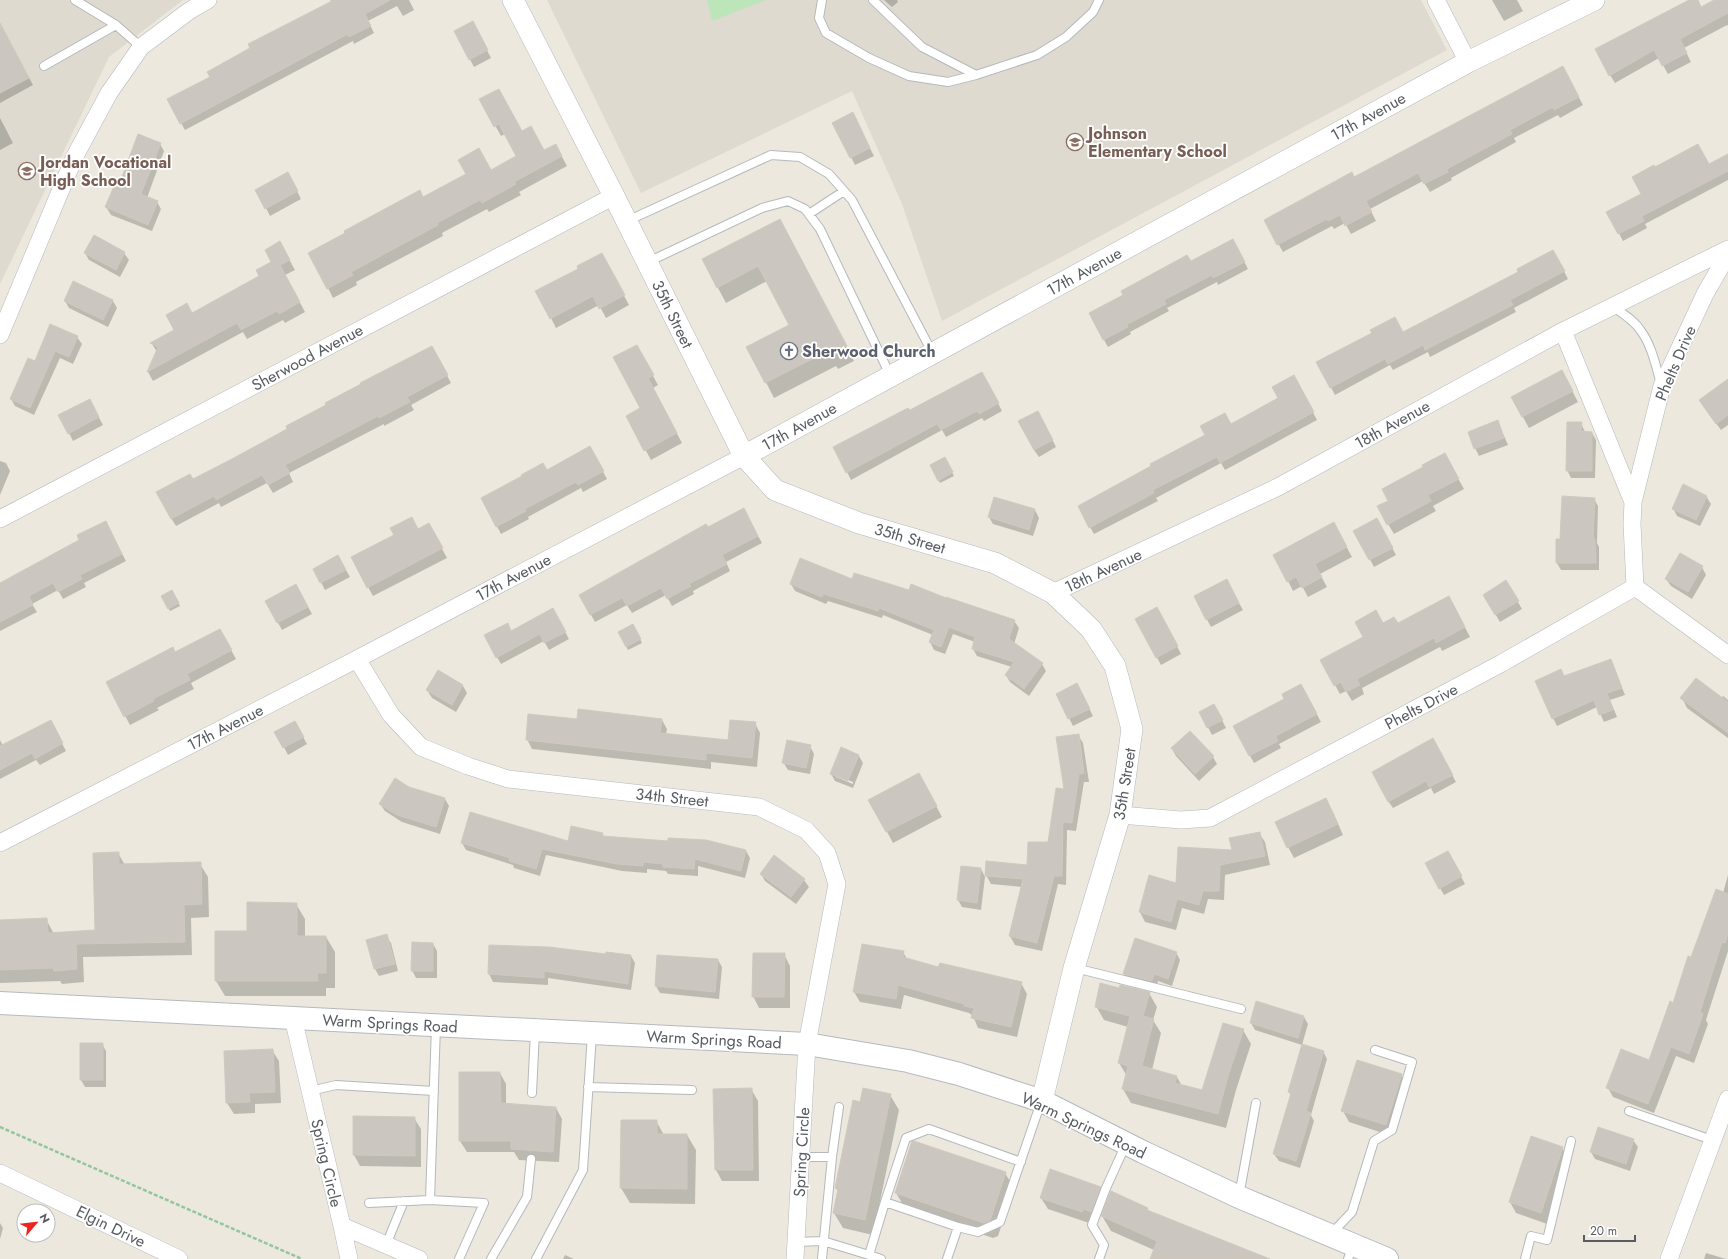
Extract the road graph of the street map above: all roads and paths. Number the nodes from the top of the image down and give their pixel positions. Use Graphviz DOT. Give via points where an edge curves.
graph roads {
  1 [pos="75,0"];
  2 [pos="208,0"];
  3 [pos="514,0"];
  4 [pos="822,0"];
  5 [pos="873,0"];
  6 [pos="1099,0"];
  7 [pos="1436,0"];
  8 [pos="1594,0"];
  9 [pos="116,25"];
  10 [pos="141,48"];
  11 [pos="1468,62"];
  12 [pos="44,66"];
  13 [pos="976,75"];
  14 [pos="844,191"];
  15 [pos="614,196"];
  16 [pos="809,214"];
  17 [pos="627,221"];
  18 [pos="1728,249"];
  19 [pos="1728,254"];
  20 [pos="648,263"];
  21 [pos="1612,306"];
  22 [pos="1563,331"];
  23 [pos="0,335"];
  24 [pos="932,353"];
  25 [pos="890,376"];
  26 [pos="1662,386"];
  27 [pos="744,456"];
  28 [pos="1633,502"];
  29 [pos="0,519"];
  30 [pos="1635,587"];
  31 [pos="1052,593"];
  32 [pos="1728,656"];
  33 [pos="357,659"];
  34 [pos="1120,815"];
  35 [pos="0,843"];
  36 [pos="1074,968"];
  37 [pos="0,1003"];
  38 [pos="1241,1009"];
  39 [pos="293,1018"];
  40 [pos="436,1025"];
  41 [pos="535,1030"];
  42 [pos="592,1033"];
  43 [pos="807,1044"];
  44 [pos="1375,1050"];
  45 [pos="588,1087"];
  46 [pos="692,1090"];
  47 [pos="310,1091"];
  48 [pos="434,1091"];
  49 [pos="532,1093"];
  50 [pos="1728,1100"];
  51 [pos="1042,1101"];
  52 [pos="1256,1103"];
  53 [pos="839,1106"];
  54 [pos="1629,1111"];
  55 [pos="0,1127"];
  56 [pos="1712,1140"];
  57 [pos="1571,1141"];
  58 [pos="1126,1144"];
  59 [pos="801,1157"];
  60 [pos="832,1157"];
  61 [pos="531,1159"];
  62 [pos="1021,1162"];
  63 [pos="0,1173"];
  64 [pos="1239,1198"];
  65 [pos="430,1200"];
  66 [pos="404,1201"];
  67 [pos="885,1202"];
  68 [pos="369,1203"];
  69 [pos="342,1226"];
  70 [pos="958,1227"];
  71 [pos="1330,1235"];
  72 [pos="823,1241"];
  73 [pos="796,1242"];
  74 [pos="386,1245"];
  75 [pos="1351,1252"];
  76 [pos="870,1255"];
  77 [pos="179,1259"];
  78 [pos="302,1259"];
  79 [pos="349,1259"];
  80 [pos="419,1259"];
  81 [pos="459,1259"];
  82 [pos="491,1259"];
  83 [pos="536,1259"];
  84 [pos="795,1259"];
  85 [pos="822,1259"];
  86 [pos="881,1259"];
  87 [pos="947,1259"];
  88 [pos="1099,1259"];
  89 [pos="1387,1259"];
  90 [pos="1525,1259"];
  91 [pos="1669,1259"];
  1 -- 9 [label="lane"];
  2 -- 10 [label="street" via="189,11"];
  3 -- 15 [label="street, 35th Street"];
  4 -- 13 [label="lane" via="819,18 826,33 870,58 909,76 932,80 948,82"];
  5 -- 13 [label="lane" via="922,47"];
  6 -- 13 [label="lane" via="1093,12 1066,37 1037,55"];
  7 -- 11 [label="street"];
  8 -- 11 [label="street, 17th Avenue"];
  9 -- 10 [label="lane"];
  9 -- 12 [label="lane"];
  10 -- 23 [label="street" via="109,93 75,156"];
  11 -- 24 [label="street, 17th Avenue"];
  14 -- 16 [label="lane"];
  14 -- 17 [label="lane" via="829,174 800,157 771,155"];
  14 -- 24 [label="lane" via="852,200"];
  15 -- 17 [label="street, 35th Street"];
  15 -- 29 [label="street, Sherwood Avenue"];
  16 -- 20 [label="lane" via="805,209 788,201 762,208"];
  16 -- 25 [label="lane" via="820,229"];
  17 -- 20 [label="street, 35th Street"];
  18 -- 21 [label="street, 18th Avenue"];
  19 -- 26 [label="street, Phelts Drive" via="1705,294"];
  20 -- 27 [label="street, 35th Street"];
  21 -- 22 [label="street, 18th Avenue"];
  21 -- 26 [label="lane" via="1642,331"];
  22 -- 28 [label="street, Phelts Drive"];
  22 -- 31 [label="street, 18th Avenue" via="1278,487"];
  24 -- 25 [label="street, 17th Avenue"];
  25 -- 27 [label="street, 17th Avenue"];
  26 -- 28 [label="street, Phelts Drive"];
  27 -- 31 [label="street, 35th Street" via="775,490 859,523 995,563"];
  27 -- 33 [label="street, 17th Avenue"];
  28 -- 30 [label="street, Phelts Drive"];
  30 -- 32 [label="street"];
  30 -- 34 [label="street, Phelts Drive" via="1502,663 1210,818 1181,820"];
  31 -- 34 [label="street, 35th Street" via="1091,629 1115,666 1132,729"];
  33 -- 35 [label="street, 17th Avenue"];
  33 -- 43 [label="street, 34th Street" via="391,715 421,747 468,766 508,779 758,807 806,830 827,852 837,884"];
  34 -- 36 [label="street, 35th Street"];
  36 -- 38 [label="lane"];
  36 -- 51 [label="street, 35th Street"];
  37 -- 39 [label="main road, Warm Springs Road"];
  39 -- 40 [label="main road, Warm Springs Road"];
  39 -- 47 [label="street, Spring Circle"];
  40 -- 41 [label="main road, Warm Springs Road"];
  40 -- 48 [label="lane"];
  41 -- 42 [label="main road, Warm Springs Road"];
  41 -- 49 [label="lane"];
  42 -- 43 [label="main road, Warm Springs Road"];
  42 -- 45 [label="lane"];
  43 -- 51 [label="main road, Warm Springs Road" via="908,1061 959,1074"];
  43 -- 59 [label="street, Spring Circle"];
  44 -- 71 [label="lane" via="1412,1062 1392,1130 1374,1141 1352,1212"];
  45 -- 46 [label="lane"];
  45 -- 83 [label="lane" via="583,1170"];
  47 -- 48 [label="lane" via="336,1085"];
  47 -- 69 [label="street, Spring Circle"];
  48 -- 65 [label="lane"];
  50 -- 56 [label="street"];
  51 -- 58 [label="main road, Warm Springs Road"];
  51 -- 62 [label="lane"];
  52 -- 64 [label="lane"];
  53 -- 60 [label="lane"];
  54 -- 56 [label="lane"];
  55 -- 78 [label="path"];
  56 -- 91 [label="street"];
  57 -- 90 [label="lane" via="1547,1240 1531,1236"];
  58 -- 64 [label="main road, Warm Springs Road"];
  58 -- 88 [label="lane" via="1092,1225 1104,1245"];
  59 -- 60 [label="lane"];
  59 -- 73 [label="street, Spring Circle"];
  60 -- 72 [label="lane"];
  61 -- 82 [label="lane" via="527,1197"];
  62 -- 67 [label="lane" via="929,1129 906,1138"];
  62 -- 70 [label="lane" via="1000,1222 978,1232"];
  63 -- 77 [label="street, Elgin Drive"];
  64 -- 71 [label="main road, Warm Springs Road"];
  65 -- 66 [label="lane"];
  65 -- 81 [label="lane" via="484,1203"];
  66 -- 68 [label="lane"];
  66 -- 74 [label="lane"];
  67 -- 70 [label="lane"];
  67 -- 76 [label="lane"];
  69 -- 74 [label="street, Spring Circle"];
  69 -- 79 [label="street"];
  70 -- 87 [label="lane"];
  71 -- 75 [label="main road, Warm Springs Road"];
  72 -- 73 [label="lane"];
  72 -- 76 [label="lane"];
  72 -- 85 [label="lane"];
  73 -- 84 [label="street, Spring Circle"];
  74 -- 80 [label="street, Spring Circle"];
  75 -- 89 [label="main road, Warm Springs Road"];
  76 -- 86 [label="lane"];
}
